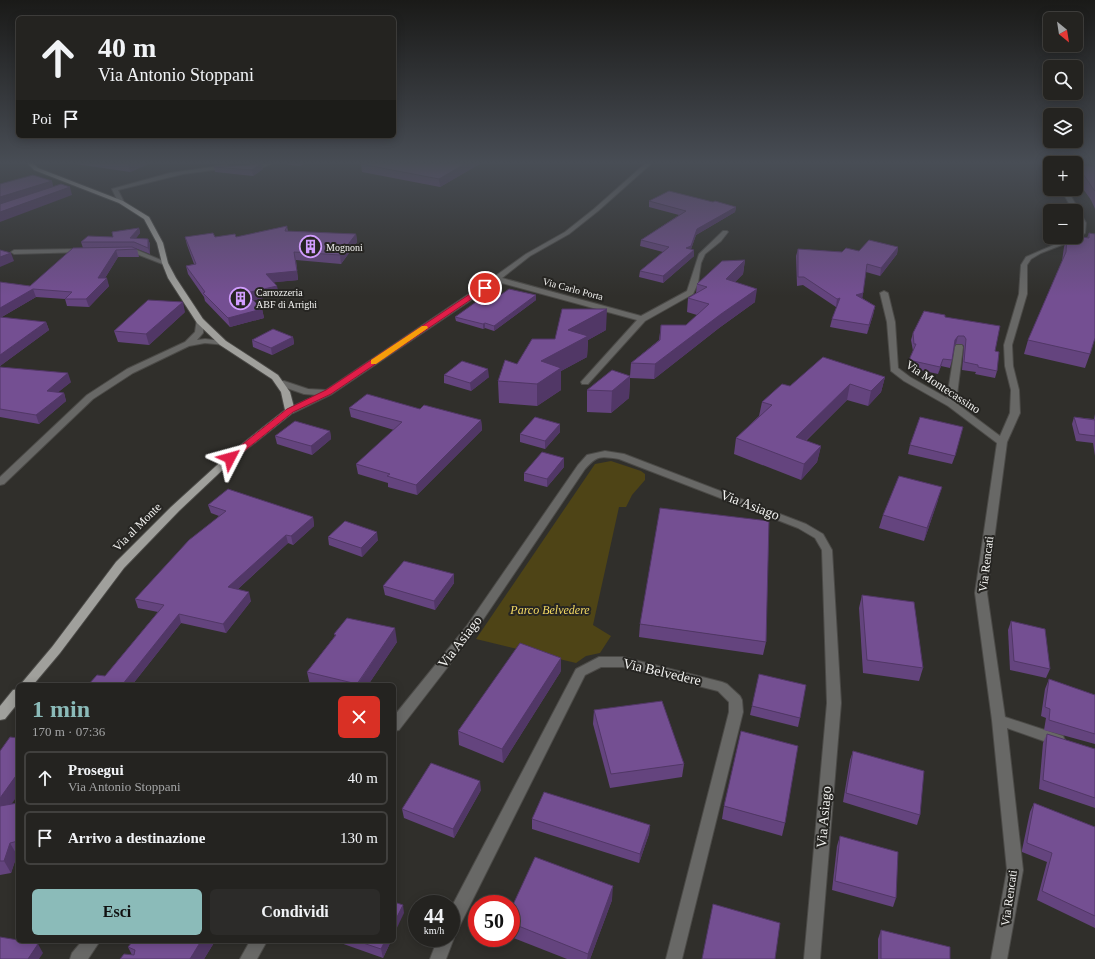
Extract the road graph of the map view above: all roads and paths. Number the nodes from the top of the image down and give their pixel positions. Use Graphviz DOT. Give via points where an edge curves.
graph roads {
  1 [pos="129,207"];
  2 [pos="600,207"];
  3 [pos="725,232"];
  4 [pos="1060,244"];
  5 [pos="90,251"];
  6 [pos="120,251"];
  7 [pos="14,252"];
  8 [pos="165,263"];
  9 [pos="497,279"];
  10 [pos="884,294"];
  11 [pos="642,319"];
  12 [pos="200,321"];
  13 [pos="223,343"];
  14 [pos="187,344"];
  15 [pos="959,347"];
  16 [pos="585,382"];
  17 [pos="281,383"];
  18 [pos="328,392"];
  19 [pos="951,404"];
  20 [pos="290,410"];
  21 [pos="1002,442"];
  22 [pos="0,482"];
  23 [pos="28,683"];
  24 [pos="16,696"];
  25 [pos="0,715"];
  26 [pos="999,720"];
  27 [pos="396,723"];
  28 [pos="1074,745"];
  29 [pos="460,907"];
  30 [pos="90,943"];
  31 [pos="258,943"];
  32 [pos="443,947"];
  33 [pos="78,959"];
  34 [pos="248,959"];
  35 [pos="438,959"];
  36 [pos="674,959"];
  37 [pos="812,959"];
  38 [pos="1000,959"];
  1 -- 8 [label="main road" via="147,218 160,243"];
  2 -- 9 [label="street" via="567,233 528,255"];
  3 -- 11 [label="street" via="721,240 702,253 695,286 690,292"];
  4 -- 21 [label="street, Via Rencati" via="1028,258 1024,265 1023,294 1008,344 1009,366 1016,390 1015,413"];
  5 -- 7 [label="street"];
  6 -- 8 [label="street" via="135,251"];
  8 -- 12 [label="main road"];
  9 -- 11 [label="street, Via Carlo Porta"];
  9 -- 18 [label="street"];
  10 -- 19 [label="street, Via Montecassino" via="891,322 894,369"];
  11 -- 16 [label="street"];
  12 -- 13 [label="main road"];
  12 -- 14 [label="street" via="199,333"];
  13 -- 14 [label="street" via="205,341"];
  13 -- 17 [label="main road"];
  14 -- 22 [label="street" via="130,371 90,397"];
  15 -- 19 [label="street"];
  17 -- 18 [label="street" via="307,392"];
  17 -- 20 [label="main road" via="288,395"];
  18 -- 20 [label="street"];
  19 -- 21 [label="street, Via Montecassino"];
  20 -- 23 [label="main road, Via al Monte" via="230,458 120,565"];
  21 -- 26 [label="street, Via Rencati" via="981,593"];
  24 -- 25 [label="main road"];
  26 -- 28 [label="street"];
  26 -- 38 [label="street, Via Rencati" via="1015,870"];
  27 -- 37 [label="street, Via Asiago" via="470,630 590,457 605,454 621,456 802,526 819,536 827,550 834,703"];
  29 -- 36 [label="street, Via Belvedere" via="580,672 599,662 623,662 722,687 735,700 736,712"];
  30 -- 33 [label="street"];
  31 -- 34 [label="street"];
  32 -- 35 [label="street"];
}
